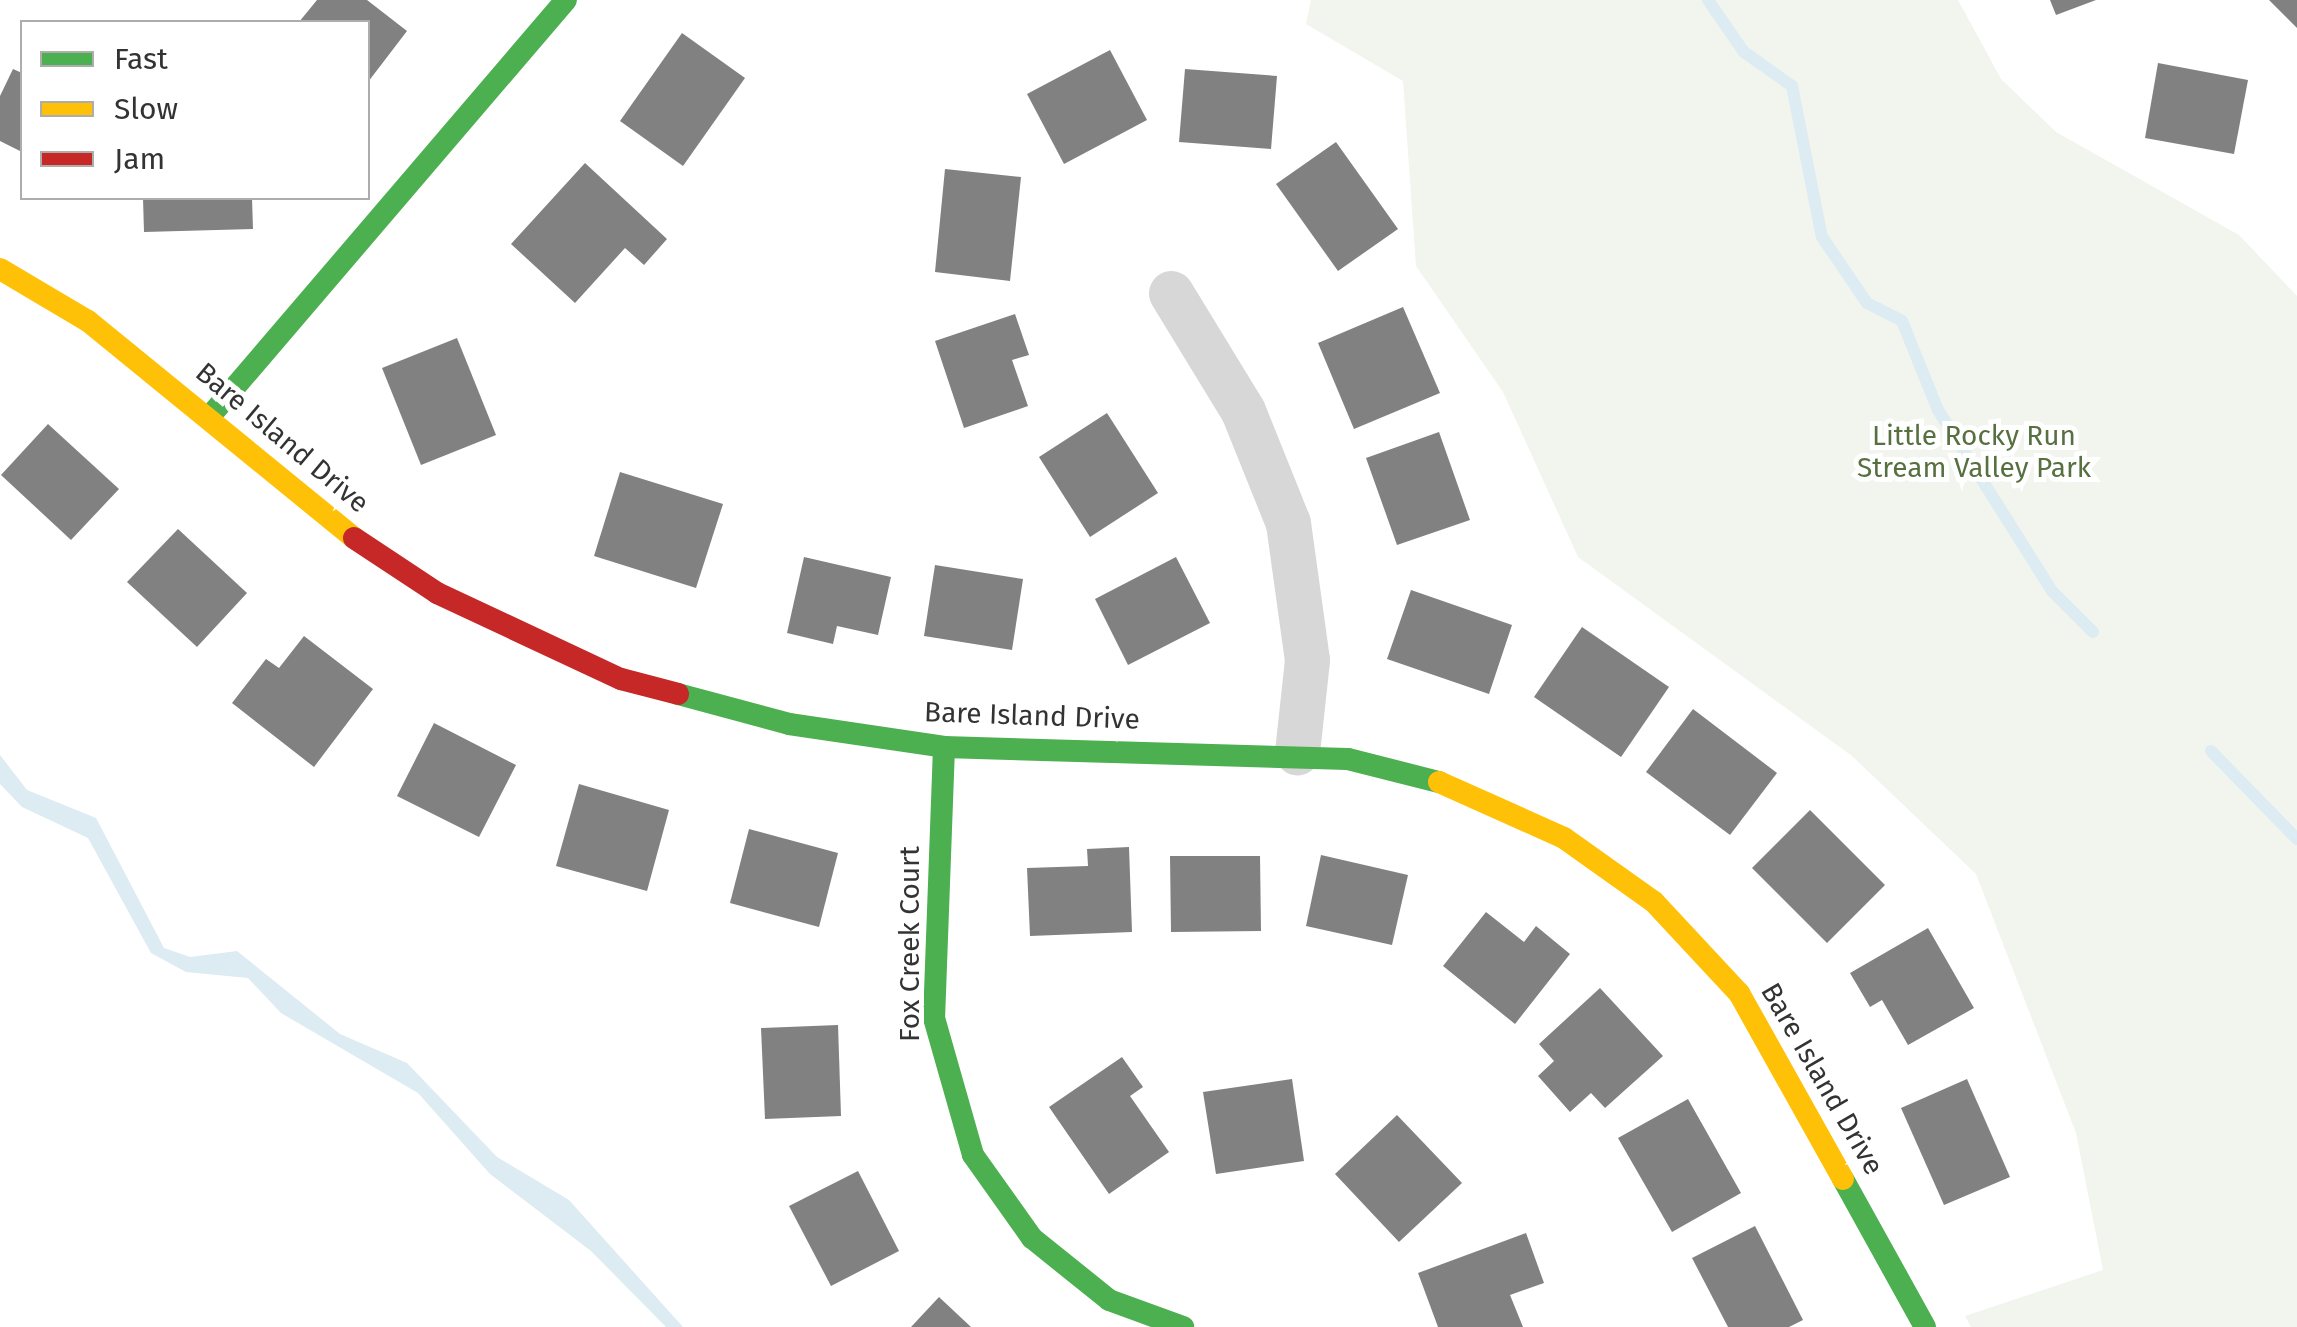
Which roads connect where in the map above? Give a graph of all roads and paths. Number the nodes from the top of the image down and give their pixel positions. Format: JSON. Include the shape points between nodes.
{"nodes":[{"id":1,"x":566,"y":0,"type":"edge"},
{"id":2,"x":0,"y":269,"type":"edge"},
{"id":3,"x":1170,"y":293,"type":"dead end"},
{"id":4,"x":211,"y":415,"type":"junction"},
{"id":5,"x":944,"y":747,"type":"junction"},
{"id":6,"x":1297,"y":752,"type":"junction"},
{"id":7,"x":1183,"y":1327,"type":"edge"},
{"id":8,"x":1926,"y":1327,"type":"edge"}],
"edges":[{"from":1,"to":4,"type":"street"},
{"from":2,"to":4,"type":"street","name":"Bare Island Drive","via":[[88,321]]},
{"from":3,"to":6,"type":"street","via":[[1242,411],[1288,523],[1307,660]]},
{"from":4,"to":5,"type":"street","name":"Bare Island Drive","via":[[336,525],[533,644],[711,707]]},
{"from":5,"to":6,"type":"street","name":"Bare Island Drive"},
{"from":5,"to":7,"type":"street","name":"Fox Creek Court","via":[[934,1018],[959,1121],[1013,1216],[1069,1272],[1132,1312]]},
{"from":6,"to":8,"type":"street","name":"Bare Island Drive","via":[[1416,774],[1506,807],[1654,902],[1739,993],[1784,1060]]}]}
